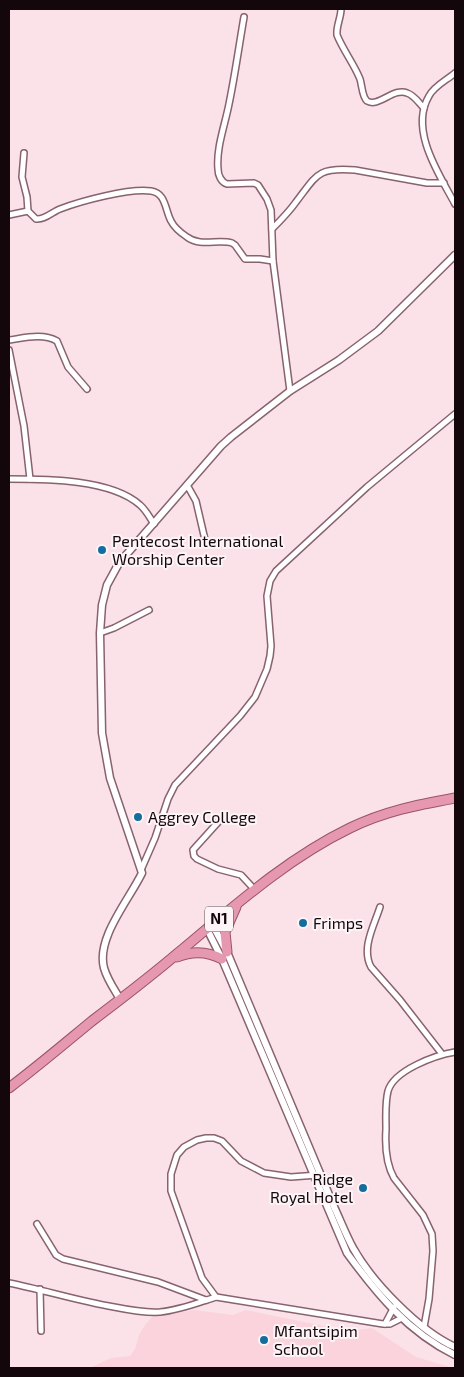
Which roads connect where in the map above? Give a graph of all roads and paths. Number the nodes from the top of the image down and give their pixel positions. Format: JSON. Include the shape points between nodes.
{"nodes":[{"id":1,"x":342,"y":9,"type":"edge"},
{"id":2,"x":244,"y":17,"type":"dead end"},
{"id":3,"x":455,"y":73,"type":"edge"},
{"id":4,"x":424,"y":108,"type":"junction"},
{"id":5,"x":24,"y":153,"type":"dead end"},
{"id":6,"x":444,"y":183,"type":"junction"},
{"id":7,"x":455,"y":204,"type":"edge"},
{"id":8,"x":28,"y":210,"type":"junction"},
{"id":9,"x":9,"y":215,"type":"edge"},
{"id":10,"x":272,"y":229,"type":"junction"},
{"id":11,"x":455,"y":255,"type":"edge"},
{"id":12,"x":273,"y":261,"type":"junction"},
{"id":13,"x":9,"y":340,"type":"edge"},
{"id":14,"x":9,"y":350,"type":"edge"},
{"id":15,"x":87,"y":389,"type":"dead end"},
{"id":16,"x":290,"y":391,"type":"junction"},
{"id":17,"x":455,"y":414,"type":"edge"},
{"id":18,"x":9,"y":479,"type":"edge"},
{"id":19,"x":30,"y":479,"type":"junction"},
{"id":20,"x":187,"y":485,"type":"junction"},
{"id":21,"x":154,"y":524,"type":"junction"},
{"id":22,"x":206,"y":544,"type":"dead end"},
{"id":23,"x":149,"y":610,"type":"dead end"},
{"id":24,"x":100,"y":633,"type":"junction"},
{"id":25,"x":455,"y":798,"type":"edge"},
{"id":26,"x":221,"y":819,"type":"dead end"},
{"id":27,"x":141,"y":870,"type":"junction"},
{"id":28,"x":255,"y":891,"type":"junction"},
{"id":29,"x":237,"y":906,"type":"junction"},
{"id":30,"x":380,"y":907,"type":"dead end"},
{"id":31,"x":210,"y":926,"type":"junction"},
{"id":32,"x":225,"y":955,"type":"junction"},
{"id":33,"x":172,"y":959,"type":"junction"},
{"id":34,"x":120,"y":1000,"type":"junction"},
{"id":35,"x":455,"y":1052,"type":"edge"},
{"id":36,"x":442,"y":1054,"type":"junction"},
{"id":37,"x":9,"y":1088,"type":"edge"},
{"id":38,"x":317,"y":1176,"type":"junction"},
{"id":39,"x":37,"y":1224,"type":"dead end"},
{"id":40,"x":10,"y":1284,"type":"edge"},
{"id":41,"x":40,"y":1290,"type":"junction"},
{"id":42,"x":216,"y":1297,"type":"junction"},
{"id":43,"x":206,"y":1300,"type":"junction"},
{"id":44,"x":395,"y":1306,"type":"junction"},
{"id":45,"x":402,"y":1318,"type":"junction"},
{"id":46,"x":385,"y":1324,"type":"junction"},
{"id":47,"x":424,"y":1326,"type":"junction"},
{"id":48,"x":41,"y":1331,"type":"dead end"},
{"id":49,"x":442,"y":1344,"type":"junction"},
{"id":50,"x":455,"y":1347,"type":"edge"},
{"id":51,"x":455,"y":1355,"type":"edge"}],
"edges":[{"from":1,"to":4,"type":"street","via":[[337,35],[361,81],[364,98],[376,102],[407,92]]},
{"from":2,"to":10,"type":"street","via":[[218,156],[218,172],[224,183],[251,182],[258,185],[270,203]]},
{"from":3,"to":4,"type":"street","via":[[430,93]]},
{"from":4,"to":6,"type":"street","via":[[426,146]]},
{"from":5,"to":8,"type":"street","via":[[22,177]]},
{"from":6,"to":7,"type":"street"},
{"from":6,"to":10,"type":"street","via":[[355,170],[330,170],[311,181]]},
{"from":8,"to":9,"type":"street"},
{"from":8,"to":12,"type":"street","via":[[39,220],[58,210],[102,197],[141,190],[156,192],[161,195],[174,226],[188,238],[200,242],[232,243],[245,259]]},
{"from":10,"to":12,"type":"street"},
{"from":11,"to":16,"type":"street","via":[[378,331]]},
{"from":12,"to":16,"type":"street"},
{"from":13,"to":15,"type":"street","via":[[54,339],[68,367]]},
{"from":14,"to":19,"type":"street","via":[[24,426]]},
{"from":16,"to":20,"type":"street","via":[[231,436]]},
{"from":17,"to":27,"type":"street","via":[[367,487],[276,571],[267,596],[270,651],[267,669],[255,697],[175,785]]},
{"from":18,"to":19,"type":"street"},
{"from":19,"to":21,"type":"street","via":[[76,482],[112,490],[139,504]]},
{"from":20,"to":21,"type":"street"},
{"from":20,"to":22,"type":"street","via":[[196,501]]},
{"from":21,"to":24,"type":"street","via":[[119,562],[107,584]]},
{"from":23,"to":24,"type":"street"},
{"from":24,"to":27,"type":"street","via":[[101,724],[105,753]]},
{"from":25,"to":28,"type":"highway","number":"N1","via":[[394,811],[350,828],[313,848]]},
{"from":26,"to":28,"type":"street","via":[[193,850],[194,856],[218,869],[241,875]]},
{"from":27,"to":34,"type":"street","via":[[105,944],[104,970]]},
{"from":28,"to":29,"type":"highway","number":"N1"},
{"from":29,"to":31,"type":"highway","number":"N1"},
{"from":29,"to":32,"type":"highway","via":[[225,932]]},
{"from":30,"to":36,"type":"street","via":[[367,947],[368,962]]},
{"from":31,"to":32,"type":"street"},
{"from":31,"to":33,"type":"highway","number":"N1"},
{"from":32,"to":33,"type":"highway","via":[[195,952]]},
{"from":32,"to":38,"type":"street"},
{"from":33,"to":34,"type":"highway","number":"N1"},
{"from":34,"to":37,"type":"highway","number":"N1"},
{"from":35,"to":36,"type":"street"},
{"from":36,"to":47,"type":"street","via":[[427,1059],[398,1077],[387,1098],[386,1151],[390,1172],[423,1215],[432,1234],[429,1299]]},
{"from":38,"to":42,"type":"street","via":[[264,1174],[241,1161],[222,1141],[214,1138],[197,1140],[184,1147],[171,1174],[171,1190],[202,1278]]},
{"from":38,"to":44,"type":"street","via":[[347,1252],[370,1286]]},
{"from":39,"to":43,"type":"street","via":[[56,1255],[63,1259],[158,1282]]},
{"from":40,"to":41,"type":"street"},
{"from":41,"to":43,"type":"street","via":[[145,1312],[173,1310]]},
{"from":41,"to":48,"type":"street"},
{"from":42,"to":43,"type":"street"},
{"from":42,"to":46,"type":"street"},
{"from":44,"to":45,"type":"street"},
{"from":44,"to":46,"type":"street"},
{"from":44,"to":47,"type":"street"},
{"from":45,"to":46,"type":"street"},
{"from":45,"to":49,"type":"street","via":[[426,1338]]},
{"from":47,"to":49,"type":"street"},
{"from":49,"to":50,"type":"street"},
{"from":49,"to":51,"type":"street"}]}
